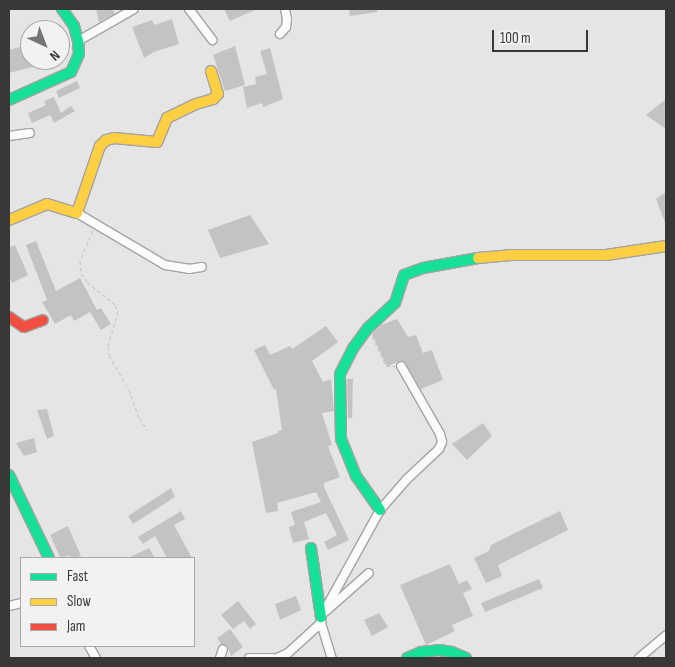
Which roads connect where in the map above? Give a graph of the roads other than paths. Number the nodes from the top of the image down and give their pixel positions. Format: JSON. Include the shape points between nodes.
{"nodes":[{"id":1,"x":62,"y":9,"type":"edge"},
{"id":2,"x":134,"y":9,"type":"edge"},
{"id":3,"x":189,"y":9,"type":"edge"},
{"id":4,"x":285,"y":9,"type":"edge"},
{"id":5,"x":280,"y":34,"type":"dead end"},
{"id":6,"x":212,"y":40,"type":"dead end"},
{"id":7,"x":78,"y":41,"type":"junction"},
{"id":8,"x":211,"y":71,"type":"dead end"},
{"id":9,"x":9,"y":100,"type":"edge"},
{"id":10,"x":30,"y":133,"type":"dead end"},
{"id":11,"x":9,"y":136,"type":"edge"},
{"id":12,"x":77,"y":213,"type":"junction"},
{"id":13,"x":9,"y":220,"type":"edge"},
{"id":14,"x":666,"y":246,"type":"edge"},
{"id":15,"x":202,"y":267,"type":"dead end"},
{"id":16,"x":9,"y":317,"type":"edge"},
{"id":17,"x":43,"y":320,"type":"dead end"},
{"id":18,"x":401,"y":366,"type":"road end"},
{"id":19,"x":9,"y":476,"type":"edge"},
{"id":20,"x":380,"y":510,"type":"junction"},
{"id":21,"x":311,"y":548,"type":"dead end"},
{"id":22,"x":49,"y":557,"type":"edge"},
{"id":23,"x":369,"y":572,"type":"dead end"},
{"id":24,"x":322,"y":618,"type":"junction"},
{"id":25,"x":666,"y":635,"type":"edge"},
{"id":26,"x":90,"y":647,"type":"edge"},
{"id":27,"x":223,"y":649,"type":"dead end"},
{"id":28,"x":96,"y":658,"type":"edge"},
{"id":29,"x":220,"y":658,"type":"edge"},
{"id":30,"x":249,"y":658,"type":"edge"},
{"id":31,"x":272,"y":658,"type":"edge"},
{"id":32,"x":277,"y":658,"type":"edge"},
{"id":33,"x":332,"y":658,"type":"edge"},
{"id":34,"x":407,"y":658,"type":"edge"},
{"id":35,"x":466,"y":658,"type":"edge"},
{"id":36,"x":639,"y":658,"type":"edge"}],
"edges":[{"from":1,"to":7,"type":"street","via":[[74,26]]},
{"from":2,"to":7,"type":"street"},
{"from":3,"to":6,"type":"street"},
{"from":4,"to":5,"type":"street","via":[[286,27]]},
{"from":7,"to":9,"type":"street","via":[[79,54],[71,72]]},
{"from":8,"to":12,"type":"street","via":[[218,94],[166,118],[156,142],[114,138],[100,146]]},
{"from":10,"to":11,"type":"street"},
{"from":12,"to":13,"type":"street","via":[[47,204]]},
{"from":12,"to":15,"type":"street","via":[[166,265],[189,269]]},
{"from":14,"to":20,"type":"street","via":[[606,255],[463,260],[404,275],[395,303],[354,346],[340,374],[340,427],[346,454],[356,476]]},
{"from":16,"to":17,"type":"street","via":[[24,327]]},
{"from":18,"to":20,"type":"street","via":[[442,442],[440,449],[406,480]]},
{"from":19,"to":22,"type":"street"},
{"from":20,"to":24,"type":"street"},
{"from":21,"to":24,"type":"street"},
{"from":23,"to":24,"type":"street"},
{"from":24,"to":32,"type":"street","via":[[288,653]]},
{"from":24,"to":33,"type":"street"},
{"from":25,"to":36,"type":"street"},
{"from":26,"to":28,"type":"street"},
{"from":27,"to":29,"type":"street"},
{"from":30,"to":31,"type":"street"},
{"from":34,"to":35,"type":"street","via":[[438,650]]}]}
